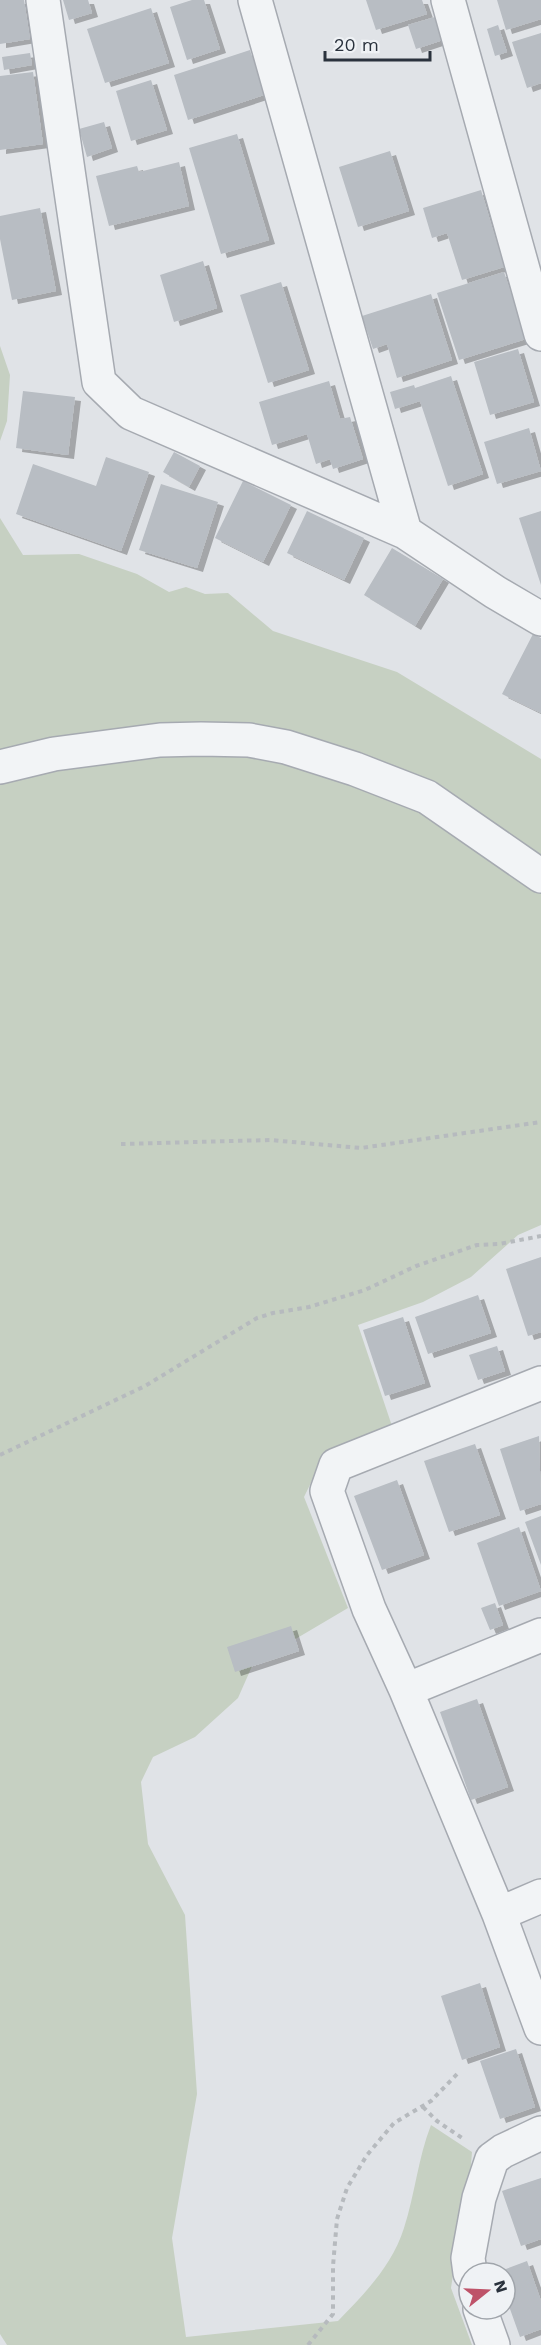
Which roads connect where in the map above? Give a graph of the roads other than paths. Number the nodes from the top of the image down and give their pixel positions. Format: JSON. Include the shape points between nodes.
{"nodes":[{"id":1,"x":43,"y":0,"type":"edge"},
{"id":2,"x":255,"y":0,"type":"edge"},
{"id":3,"x":448,"y":0,"type":"edge"},
{"id":4,"x":541,"y":334,"type":"edge"},
{"id":5,"x":405,"y":532,"type":"junction"},
{"id":6,"x":541,"y":619,"type":"edge"},
{"id":7,"x":0,"y":767,"type":"edge"},
{"id":8,"x":541,"y":876,"type":"edge"},
{"id":9,"x":541,"y":1383,"type":"edge"},
{"id":10,"x":541,"y":1635,"type":"edge"},
{"id":11,"x":406,"y":1690,"type":"junction"},
{"id":12,"x":541,"y":1896,"type":"edge"},
{"id":13,"x":499,"y":1914,"type":"junction"},
{"id":14,"x":541,"y":2028,"type":"edge"},
{"id":15,"x":541,"y":2133,"type":"edge"},
{"id":16,"x":468,"y":2261,"type":"edge"},
{"id":17,"x":484,"y":2321,"type":"edge"},
{"id":18,"x":493,"y":2345,"type":"edge"}],
"edges":[{"from":1,"to":5,"type":"street","via":[[99,382],[131,413]]},
{"from":2,"to":5,"type":"street"},
{"from":3,"to":4,"type":"street"},
{"from":5,"to":6,"type":"street"},
{"from":7,"to":8,"type":"street","via":[[54,754],[159,740],[249,740],[286,747],[427,797]]},
{"from":9,"to":11,"type":"street","via":[[336,1466],[327,1491],[369,1609]]},
{"from":10,"to":11,"type":"street"},
{"from":11,"to":13,"type":"street"},
{"from":12,"to":13,"type":"street"},
{"from":13,"to":14,"type":"street"},
{"from":15,"to":16,"type":"street","via":[[492,2159],[479,2198]]},
{"from":17,"to":18,"type":"street"}]}
